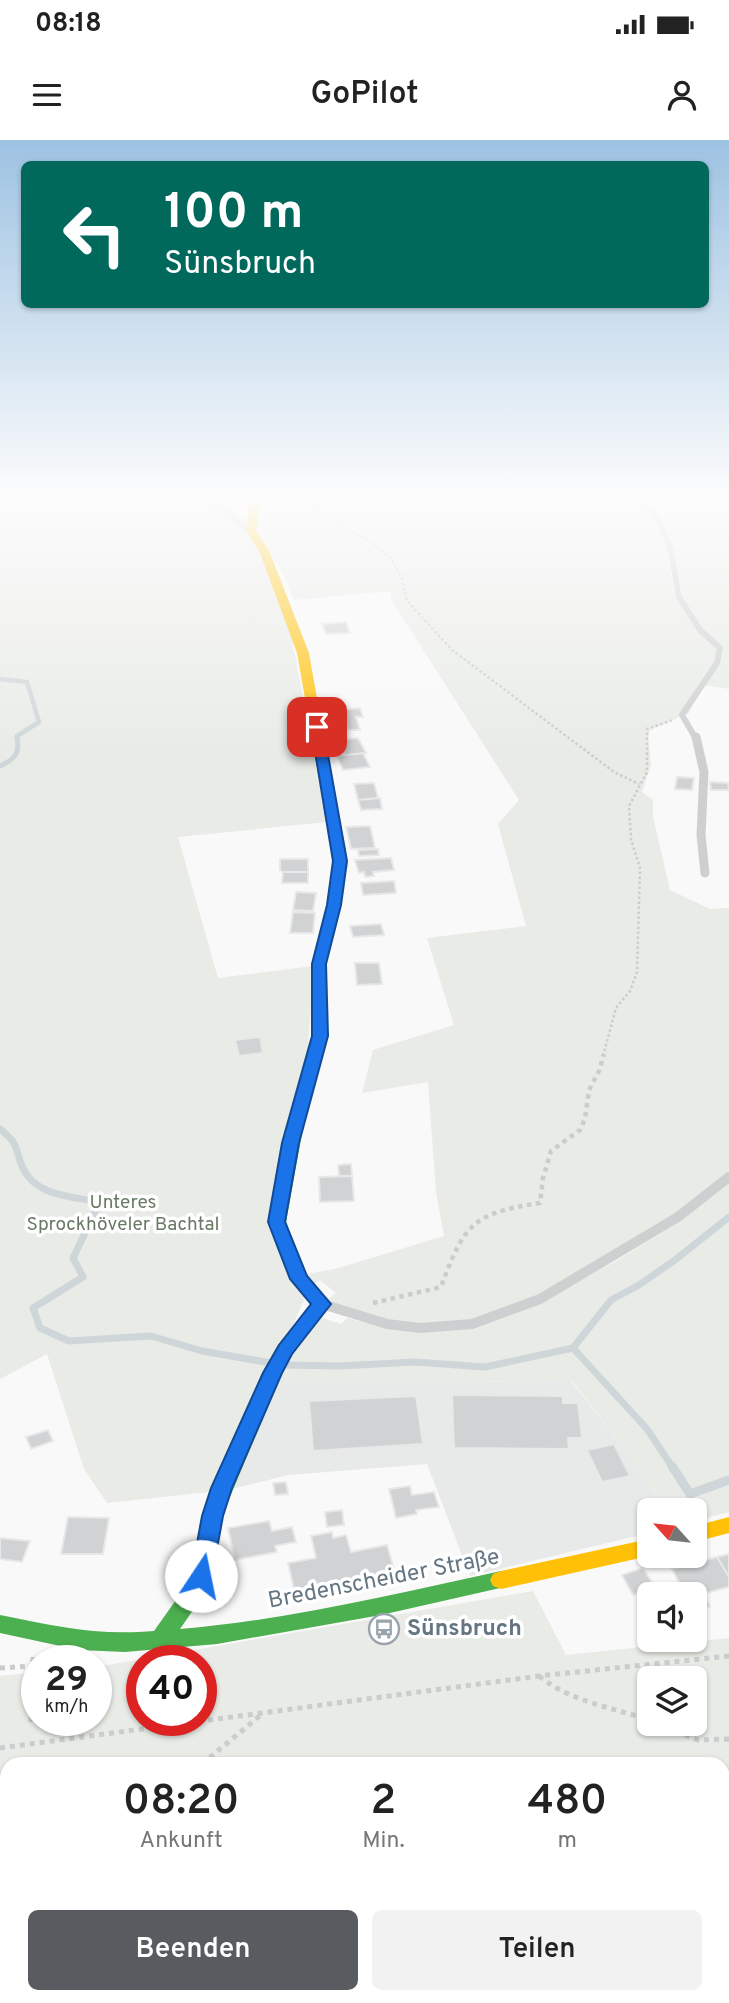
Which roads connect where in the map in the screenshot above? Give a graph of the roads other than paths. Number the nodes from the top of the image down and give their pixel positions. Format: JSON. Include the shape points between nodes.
{"nodes":[{"id":1,"x":276,"y":581,"type":"edge"},
{"id":2,"x":676,"y":581,"type":"edge"},
{"id":3,"x":705,"y":873,"type":"dead end"},
{"id":4,"x":729,"y":1177,"type":"edge"},
{"id":5,"x":323,"y":1305,"type":"junction"},
{"id":6,"x":729,"y":1525,"type":"edge"},
{"id":7,"x":707,"y":1531,"type":"edge"},
{"id":8,"x":637,"y":1550,"type":"edge"},
{"id":9,"x":0,"y":1624,"type":"edge"},
{"id":10,"x":160,"y":1640,"type":"junction"}],
"edges":[{"from":1,"to":5,"type":"street","via":[[303,653],[340,861],[319,964],[320,1036],[291,1143],[277,1222],[299,1279]]},
{"from":2,"to":3,"type":"lane","via":[[679,597],[700,630],[720,648],[717,664],[682,715],[701,747]]},
{"from":4,"to":5,"type":"lane","via":[[678,1217],[540,1299],[472,1324],[421,1328],[387,1324]]},
{"from":5,"to":10,"type":"street","via":[[272,1373],[212,1516],[198,1587]]},
{"from":6,"to":7,"type":"street"},
{"from":8,"to":10,"type":"street","name":"Bredenscheider Straße","via":[[381,1606],[217,1635]]},
{"from":9,"to":10,"type":"street","name":"Bredenscheider Straße","via":[[79,1641]]}]}
